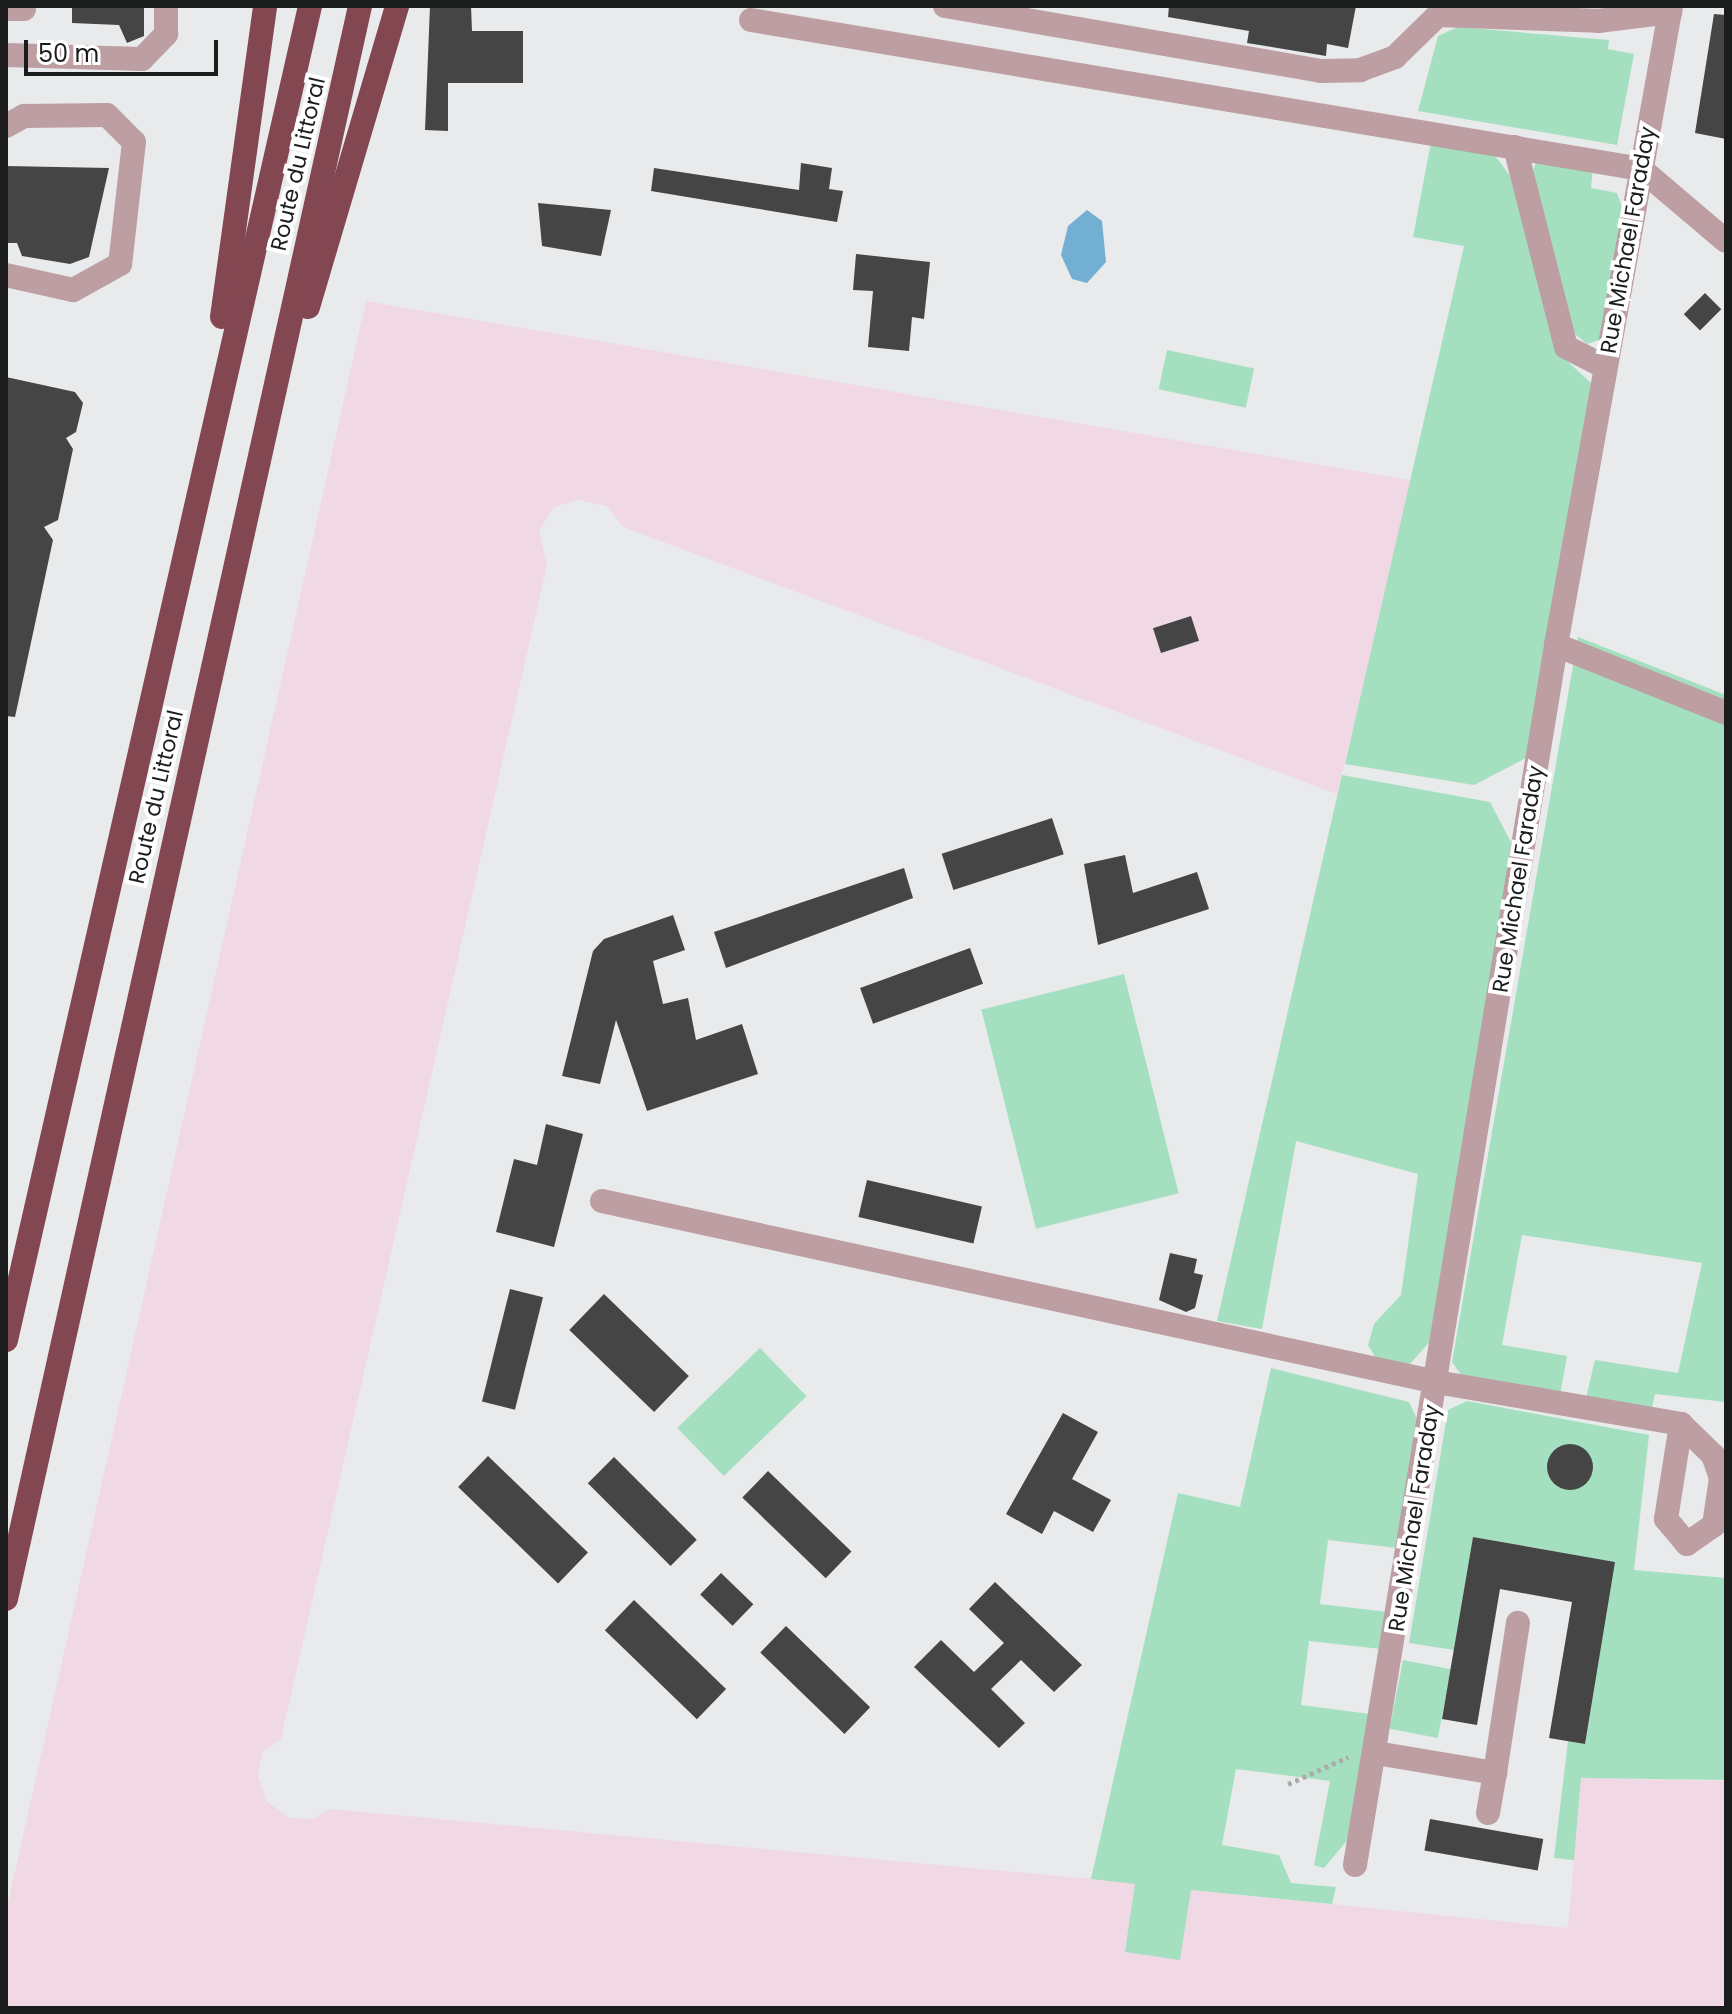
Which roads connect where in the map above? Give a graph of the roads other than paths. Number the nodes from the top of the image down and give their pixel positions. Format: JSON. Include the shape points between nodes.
{"nodes":[{"id":1,"x":166,"y":6,"type":"edge"},
{"id":2,"x":265,"y":6,"type":"edge"},
{"id":3,"x":310,"y":6,"type":"edge"},
{"id":4,"x":360,"y":6,"type":"edge"},
{"id":5,"x":397,"y":6,"type":"edge"},
{"id":6,"x":945,"y":6,"type":"edge"},
{"id":7,"x":1671,"y":9,"type":"edge"},
{"id":8,"x":751,"y":20,"type":"dead end"},
{"id":9,"x":6,"y":55,"type":"edge"},
{"id":10,"x":6,"y":126,"type":"edge"},
{"id":11,"x":1515,"y":147,"type":"junction"},
{"id":12,"x":1641,"y":169,"type":"junction"},
{"id":13,"x":1726,"y":241,"type":"edge"},
{"id":14,"x":6,"y":275,"type":"edge"},
{"id":15,"x":1605,"y":367,"type":"junction"},
{"id":16,"x":200,"y":476,"type":"junction"},
{"id":17,"x":247,"y":508,"type":"junction"},
{"id":18,"x":1556,"y":645,"type":"junction"},
{"id":19,"x":1726,"y":713,"type":"edge"},
{"id":20,"x":602,"y":1201,"type":"dead end"},
{"id":21,"x":6,"y":1340,"type":"edge"},
{"id":22,"x":1436,"y":1382,"type":"junction"},
{"id":23,"x":1681,"y":1424,"type":"junction"},
{"id":24,"x":1723,"y":1478,"type":"edge"},
{"id":25,"x":6,"y":1599,"type":"edge"},
{"id":26,"x":1518,"y":1623,"type":"dead end"},
{"id":27,"x":1376,"y":1753,"type":"junction"},
{"id":28,"x":1495,"y":1773,"type":"junction"},
{"id":29,"x":1488,"y":1813,"type":"dead end"},
{"id":30,"x":1355,"y":1865,"type":"dead end"}],
"edges":[{"from":1,"to":9,"type":"street","via":[[166,34],[142,59]]},
{"from":2,"to":16,"type":"highway"},
{"from":3,"to":16,"type":"highway","name":"Route du Littoral"},
{"from":4,"to":17,"type":"highway","name":"Route du Littoral"},
{"from":5,"to":17,"type":"highway"},
{"from":6,"to":7,"type":"street","via":[[1321,71],[1360,70],[1395,57],[1438,15],[1598,21]]},
{"from":7,"to":12,"type":"street","name":"Rue Michael Faraday"},
{"from":8,"to":11,"type":"street"},
{"from":10,"to":14,"type":"street","via":[[24,116],[107,115],[134,142],[120,264],[73,290]]},
{"from":11,"to":12,"type":"street"},
{"from":11,"to":15,"type":"street","via":[[1566,347]]},
{"from":12,"to":13,"type":"street"},
{"from":12,"to":15,"type":"street","name":"Rue Michael Faraday"},
{"from":15,"to":18,"type":"street","name":"Rue Michael Faraday"},
{"from":16,"to":21,"type":"highway","name":"Route du Littoral"},
{"from":17,"to":25,"type":"highway","name":"Route du Littoral"},
{"from":18,"to":19,"type":"street"},
{"from":18,"to":22,"type":"street","name":"Rue Michael Faraday"},
{"from":20,"to":22,"type":"street"},
{"from":22,"to":23,"type":"street"},
{"from":22,"to":27,"type":"street","name":"Rue Michael Faraday"},
{"from":23,"to":24,"type":"street","via":[[1713,1455]]},
{"from":23,"to":24,"type":"street","via":[[1666,1519],[1687,1544],[1714,1525]]},
{"from":26,"to":28,"type":"street"},
{"from":27,"to":28,"type":"street"},
{"from":27,"to":30,"type":"street","name":"Rue Michael Faraday"},
{"from":28,"to":29,"type":"street"}]}
